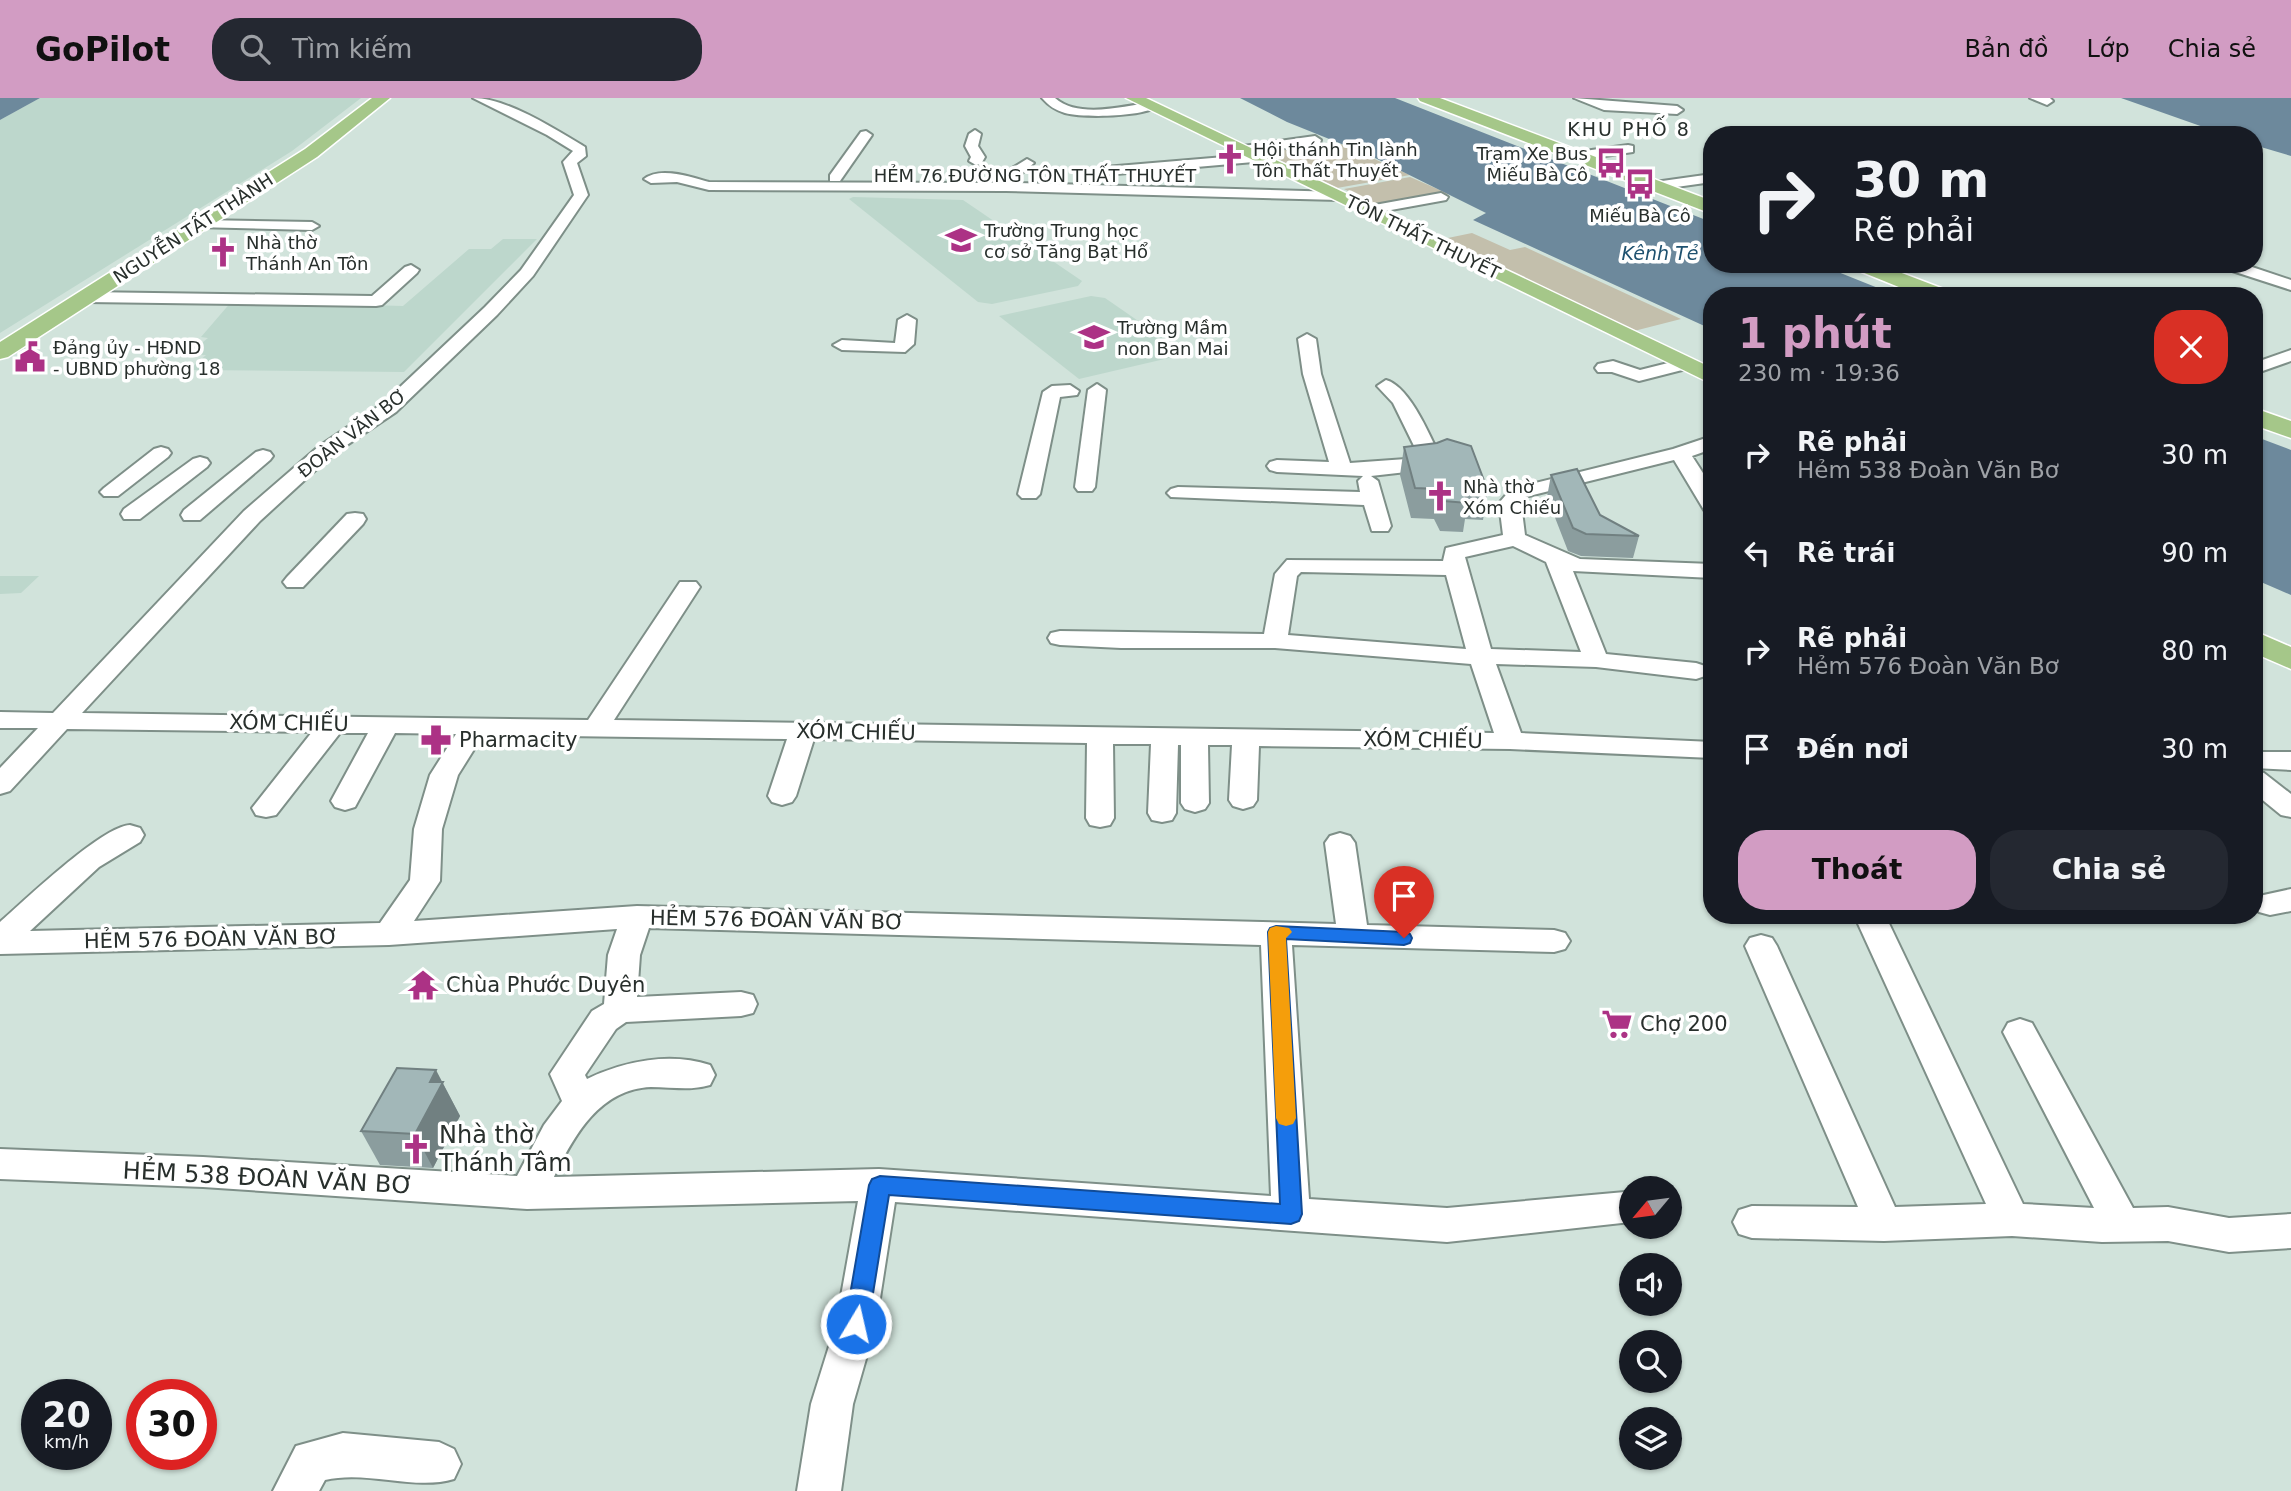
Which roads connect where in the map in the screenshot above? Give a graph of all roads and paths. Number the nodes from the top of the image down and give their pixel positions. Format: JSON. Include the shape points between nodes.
{"nodes":[{"id":1,"x":370,"y":98,"type":"edge"},
{"id":2,"x":382,"y":98,"type":"edge"},
{"id":3,"x":479,"y":98,"type":"edge"},
{"id":4,"x":1048,"y":98,"type":"edge"},
{"id":5,"x":1124,"y":98,"type":"edge"},
{"id":6,"x":1426,"y":98,"type":"edge"},
{"id":7,"x":1580,"y":98,"type":"edge"},
{"id":8,"x":1092,"y":103,"type":"dead end"},
{"id":9,"x":1145,"y":108,"type":"edge"},
{"id":10,"x":1677,"y":110,"type":"dead end"},
{"id":11,"x":975,"y":134,"type":"dead end"},
{"id":12,"x":866,"y":135,"type":"dead end"},
{"id":13,"x":1315,"y":140,"type":"dead end"},
{"id":14,"x":1629,"y":149,"type":"dead end"},
{"id":15,"x":1192,"y":150,"type":"dead end"},
{"id":16,"x":1246,"y":152,"type":"junction"},
{"id":17,"x":1577,"y":156,"type":"junction"},
{"id":18,"x":976,"y":161,"type":"dead end"},
{"id":19,"x":1027,"y":163,"type":"dead end"},
{"id":20,"x":1105,"y":171,"type":"dead end"},
{"id":21,"x":651,"y":178,"type":"dead end"},
{"id":22,"x":835,"y":178,"type":"dead end"},
{"id":23,"x":1703,"y":179,"type":"edge"},
{"id":24,"x":1655,"y":186,"type":"junction"},
{"id":25,"x":1006,"y":187,"type":"junction"},
{"id":26,"x":851,"y":193,"type":"dead end"},
{"id":27,"x":1342,"y":197,"type":"junction"},
{"id":28,"x":1441,"y":197,"type":"dead end"},
{"id":29,"x":1703,"y":205,"type":"edge"},
{"id":30,"x":1369,"y":210,"type":"junction"},
{"id":31,"x":200,"y":224,"type":"junction"},
{"id":32,"x":312,"y":226,"type":"dead end"},
{"id":33,"x":411,"y":270,"type":"dead end"},
{"id":34,"x":1882,"y":273,"type":"edge"},
{"id":35,"x":2254,"y":273,"type":"edge"},
{"id":36,"x":2291,"y":285,"type":"edge"},
{"id":37,"x":1918,"y":287,"type":"edge"},
{"id":38,"x":86,"y":297,"type":"junction"},
{"id":39,"x":907,"y":320,"type":"dead end"},
{"id":40,"x":1307,"y":340,"type":"dead end"},
{"id":41,"x":0,"y":341,"type":"edge"},
{"id":42,"x":842,"y":345,"type":"dead end"},
{"id":43,"x":0,"y":352,"type":"edge"},
{"id":44,"x":2291,"y":355,"type":"edge"},
{"id":45,"x":1684,"y":364,"type":"junction"},
{"id":46,"x":2263,"y":366,"type":"edge"},
{"id":47,"x":1604,"y":368,"type":"dead end"},
{"id":48,"x":1703,"y":373,"type":"edge"},
{"id":49,"x":1386,"y":386,"type":"dead end"},
{"id":50,"x":1097,"y":390,"type":"dead end"},
{"id":51,"x":1070,"y":391,"type":"dead end"},
{"id":52,"x":2263,"y":419,"type":"edge"},
{"id":53,"x":2291,"y":430,"type":"edge"},
{"id":54,"x":1703,"y":445,"type":"edge"},
{"id":55,"x":161,"y":453,"type":"dead end"},
{"id":56,"x":1680,"y":453,"type":"junction"},
{"id":57,"x":263,"y":456,"type":"dead end"},
{"id":58,"x":200,"y":463,"type":"dead end"},
{"id":59,"x":1277,"y":466,"type":"dead end"},
{"id":60,"x":1341,"y":468,"type":"junction"},
{"id":61,"x":1365,"y":470,"type":"junction"},
{"id":62,"x":1085,"y":487,"type":"dead end"},
{"id":63,"x":1703,"y":490,"type":"edge"},
{"id":64,"x":111,"y":492,"type":"dead end"},
{"id":65,"x":1178,"y":493,"type":"dead end"},
{"id":66,"x":1029,"y":494,"type":"dead end"},
{"id":67,"x":1373,"y":499,"type":"junction"},
{"id":68,"x":132,"y":514,"type":"dead end"},
{"id":69,"x":191,"y":515,"type":"dead end"},
{"id":70,"x":355,"y":519,"type":"dead end"},
{"id":71,"x":1380,"y":526,"type":"dead end"},
{"id":72,"x":1514,"y":538,"type":"junction"},
{"id":73,"x":1455,"y":560,"type":"junction"},
{"id":74,"x":1557,"y":561,"type":"junction"},
{"id":75,"x":1703,"y":571,"type":"edge"},
{"id":76,"x":295,"y":582,"type":"dead end"},
{"id":77,"x":688,"y":587,"type":"dead end"},
{"id":78,"x":1060,"y":638,"type":"dead end"},
{"id":79,"x":1275,"y":641,"type":"junction"},
{"id":80,"x":2263,"y":645,"type":"edge"},
{"id":81,"x":1480,"y":655,"type":"junction"},
{"id":82,"x":2291,"y":659,"type":"edge"},
{"id":83,"x":1597,"y":660,"type":"junction"},
{"id":84,"x":1696,"y":671,"type":"dead end"},
{"id":85,"x":0,"y":720,"type":"edge"},
{"id":86,"x":62,"y":721,"type":"junction"},
{"id":87,"x":333,"y":724,"type":"junction"},
{"id":88,"x":387,"y":725,"type":"junction"},
{"id":89,"x":475,"y":726,"type":"junction"},
{"id":90,"x":596,"y":728,"type":"junction"},
{"id":91,"x":803,"y":731,"type":"junction"},
{"id":92,"x":1100,"y":735,"type":"junction"},
{"id":93,"x":1165,"y":736,"type":"junction"},
{"id":94,"x":1194,"y":737,"type":"junction"},
{"id":95,"x":1246,"y":738,"type":"junction"},
{"id":96,"x":1510,"y":741,"type":"junction"},
{"id":97,"x":1703,"y":750,"type":"edge"},
{"id":98,"x":2263,"y":760,"type":"edge"},
{"id":99,"x":2291,"y":761,"type":"edge"},
{"id":100,"x":0,"y":785,"type":"edge"},
{"id":101,"x":2263,"y":786,"type":"edge"},
{"id":102,"x":782,"y":796,"type":"dead end"},
{"id":103,"x":1243,"y":800,"type":"dead end"},
{"id":104,"x":345,"y":802,"type":"dead end"},
{"id":105,"x":1195,"y":803,"type":"dead end"},
{"id":106,"x":266,"y":808,"type":"dead end"},
{"id":107,"x":2291,"y":808,"type":"edge"},
{"id":108,"x":1162,"y":813,"type":"dead end"},
{"id":109,"x":1100,"y":818,"type":"dead end"},
{"id":110,"x":130,"y":835,"type":"dead end"},
{"id":111,"x":1340,"y":843,"type":"dead end"},
{"id":112,"x":637,"y":917,"type":"junction"},
{"id":113,"x":1873,"y":924,"type":"edge"},
{"id":114,"x":1276,"y":932,"type":"junction"},
{"id":115,"x":389,"y":934,"type":"junction"},
{"id":116,"x":1353,"y":937,"type":"junction"},
{"id":117,"x":1554,"y":941,"type":"dead end"},
{"id":118,"x":0,"y":942,"type":"edge"},
{"id":119,"x":1761,"y":946,"type":"dead end"},
{"id":120,"x":741,"y":1004,"type":"dead end"},
{"id":121,"x":620,"y":1010,"type":"junction"},
{"id":122,"x":2020,"y":1032,"type":"dead end"},
{"id":123,"x":698,"y":1075,"type":"dead end"},
{"id":124,"x":580,"y":1103,"type":"junction"},
{"id":125,"x":0,"y":1164,"type":"edge"},
{"id":126,"x":880,"y":1185,"type":"junction"},
{"id":127,"x":527,"y":1193,"type":"junction"},
{"id":128,"x":1619,"y":1209,"type":"edge"},
{"id":129,"x":1291,"y":1214,"type":"junction"},
{"id":130,"x":2012,"y":1220,"type":"junction"},
{"id":131,"x":1752,"y":1222,"type":"dead end"},
{"id":132,"x":1884,"y":1224,"type":"junction"},
{"id":133,"x":2122,"y":1225,"type":"junction"},
{"id":134,"x":2291,"y":1231,"type":"edge"},
{"id":135,"x":439,"y":1464,"type":"dead end"},
{"id":136,"x":295,"y":1491,"type":"edge"},
{"id":137,"x":819,"y":1491,"type":"edge"}],
"edges":[{"from":1,"to":41,"type":"main road","name":"NGUYỄN TẤT THÀNH","via":[[301,152]]},
{"from":2,"to":31,"type":"main road","name":"NGUYỄN TẤT THÀNH","via":[[311,153]]},
{"from":3,"to":86,"type":"street","name":"ĐOÀN VĂN BƠ","via":[[580,150],[570,162],[581,195],[561,227],[491,312],[397,400],[325,451],[252,516]]},
{"from":4,"to":9,"type":"street","via":[[1061,108],[1099,113]]},
{"from":5,"to":8,"type":"street"},
{"from":6,"to":17,"type":"main road"},
{"from":7,"to":10,"type":"street","via":[[1604,106]]},
{"from":9,"to":16,"type":"main road","name":"TÔN THẤT THUYẾT"},
{"from":11,"to":18,"type":"street","via":[[970,142]]},
{"from":12,"to":22,"type":"street"},
{"from":13,"to":16,"type":"street"},
{"from":14,"to":17,"type":"street"},
{"from":15,"to":16,"type":"street"},
{"from":16,"to":20,"type":"street"},
{"from":16,"to":27,"type":"main road","name":"TÔN THẤT THUYẾT"},
{"from":17,"to":24,"type":"main road"},
{"from":19,"to":25,"type":"street"},
{"from":21,"to":25,"type":"street","via":[[677,178],[709,186]]},
{"from":23,"to":24,"type":"street"},
{"from":24,"to":29,"type":"main road"},
{"from":25,"to":27,"type":"street"},
{"from":26,"to":27,"type":"street","name":"HẺM 76 ĐƯỜNG TÔN THẤT THUYẾT"},
{"from":27,"to":30,"type":"main road","name":"TÔN THẤT THUYẾT"},
{"from":28,"to":30,"type":"street"},
{"from":30,"to":45,"type":"main road","name":"TÔN THẤT THUYẾT"},
{"from":31,"to":32,"type":"street"},
{"from":31,"to":38,"type":"main road","name":"NGUYỄN TẤT THÀNH"},
{"from":33,"to":38,"type":"street","via":[[376,301]]},
{"from":34,"to":37,"type":"main road"},
{"from":35,"to":36,"type":"street"},
{"from":38,"to":43,"type":"main road","name":"NGUYỄN TẤT THÀNH"},
{"from":39,"to":42,"type":"street","via":[[905,344],[899,348]]},
{"from":40,"to":60,"type":"street","via":[[1312,374]]},
{"from":44,"to":46,"type":"street"},
{"from":45,"to":47,"type":"street","via":[[1639,376],[1613,366]]},
{"from":45,"to":48,"type":"main road","name":"TÔN THẤT THUYẾT"},
{"from":49,"to":61,"type":"street","via":[[1401,401],[1433,463]]},
{"from":50,"to":62,"type":"street"},
{"from":51,"to":66,"type":"street","via":[[1052,392]]},
{"from":52,"to":53,"type":"main road"},
{"from":54,"to":56,"type":"street"},
{"from":55,"to":64,"type":"street"},
{"from":56,"to":63,"type":"street"},
{"from":56,"to":72,"type":"street","via":[[1518,493],[1510,503]]},
{"from":57,"to":69,"type":"street"},
{"from":58,"to":68,"type":"street"},
{"from":59,"to":60,"type":"street"},
{"from":60,"to":61,"type":"street"},
{"from":61,"to":67,"type":"street"},
{"from":65,"to":67,"type":"street"},
{"from":67,"to":71,"type":"street"},
{"from":70,"to":76,"type":"street"},
{"from":72,"to":73,"type":"street","via":[[1469,546]]},
{"from":72,"to":74,"type":"street"},
{"from":73,"to":79,"type":"street","via":[[1294,565],[1286,574]]},
{"from":73,"to":81,"type":"street"},
{"from":74,"to":75,"type":"street","via":[[1628,570]]},
{"from":74,"to":83,"type":"street"},
{"from":77,"to":90,"type":"street"},
{"from":78,"to":79,"type":"street"},
{"from":79,"to":81,"type":"street","via":[[1434,656]]},
{"from":80,"to":82,"type":"main road"},
{"from":81,"to":83,"type":"street"},
{"from":81,"to":96,"type":"street"},
{"from":83,"to":84,"type":"street"},
{"from":85,"to":86,"type":"street","name":"XÓM CHIẾU"},
{"from":86,"to":87,"type":"street","name":"XÓM CHIẾU"},
{"from":86,"to":100,"type":"street","name":"ĐOÀN VĂN BƠ"},
{"from":87,"to":88,"type":"street","name":"XÓM CHIẾU"},
{"from":87,"to":106,"type":"street"},
{"from":88,"to":89,"type":"street","name":"XÓM CHIẾU"},
{"from":88,"to":104,"type":"street"},
{"from":89,"to":90,"type":"street","name":"XÓM CHIẾU"},
{"from":89,"to":115,"type":"street","via":[[444,775],[428,829],[425,881]]},
{"from":90,"to":91,"type":"street","name":"XÓM CHIẾU"},
{"from":91,"to":92,"type":"street","name":"XÓM CHIẾU"},
{"from":91,"to":102,"type":"street"},
{"from":92,"to":93,"type":"street","name":"XÓM CHIẾU"},
{"from":92,"to":109,"type":"street"},
{"from":93,"to":94,"type":"street","name":"XÓM CHIẾU"},
{"from":93,"to":108,"type":"street"},
{"from":94,"to":95,"type":"street","name":"XÓM CHIẾU"},
{"from":94,"to":105,"type":"street"},
{"from":95,"to":96,"type":"street","name":"XÓM CHIẾU"},
{"from":95,"to":103,"type":"street"},
{"from":96,"to":97,"type":"street","name":"XÓM CHIẾU"},
{"from":98,"to":99,"type":"street"},
{"from":101,"to":107,"type":"street"},
{"from":110,"to":118,"type":"street","via":[[89,860]]},
{"from":111,"to":116,"type":"street"},
{"from":112,"to":114,"type":"street","name":"HẺM 576 ĐOÀN VĂN BƠ"},
{"from":112,"to":115,"type":"street","name":"HẺM 576 ĐOÀN VĂN BƠ"},
{"from":112,"to":121,"type":"street","via":[[624,955]]},
{"from":113,"to":130,"type":"street"},
{"from":114,"to":116,"type":"street","name":"HẺM 576 ĐOÀN VĂN BƠ"},
{"from":114,"to":129,"type":"street"},
{"from":115,"to":118,"type":"street","name":"HẺM 576 ĐOÀN VĂN BƠ"},
{"from":116,"to":117,"type":"street","name":"HẺM 576 ĐOÀN VĂN BƠ"},
{"from":119,"to":132,"type":"street"},
{"from":120,"to":121,"type":"street"},
{"from":121,"to":124,"type":"street","via":[[604,1020],[567,1074]]},
{"from":122,"to":133,"type":"street"},
{"from":123,"to":124,"type":"street","via":[[638,1075],[595,1089]]},
{"from":124,"to":127,"type":"street","via":[[569,1114]]},
{"from":125,"to":127,"type":"street","name":"HẺM 538 ĐOÀN VĂN BƠ"},
{"from":126,"to":127,"type":"street","name":"HẺM 538 ĐOÀN VĂN BƠ"},
{"from":126,"to":129,"type":"street","name":"HẺM 538 ĐOÀN VĂN BƠ"},
{"from":126,"to":137,"type":"street","via":[[856,1324],[832,1404]]},
{"from":128,"to":129,"type":"street","name":"HẺM 538 ĐOÀN VĂN BƠ","via":[[1447,1225]]},
{"from":130,"to":132,"type":"street"},
{"from":130,"to":133,"type":"street"},
{"from":131,"to":132,"type":"street"},
{"from":133,"to":134,"type":"street","via":[[2168,1224],[2229,1235]]},
{"from":135,"to":136,"type":"street","via":[[343,1454],[311,1461]]}]}
